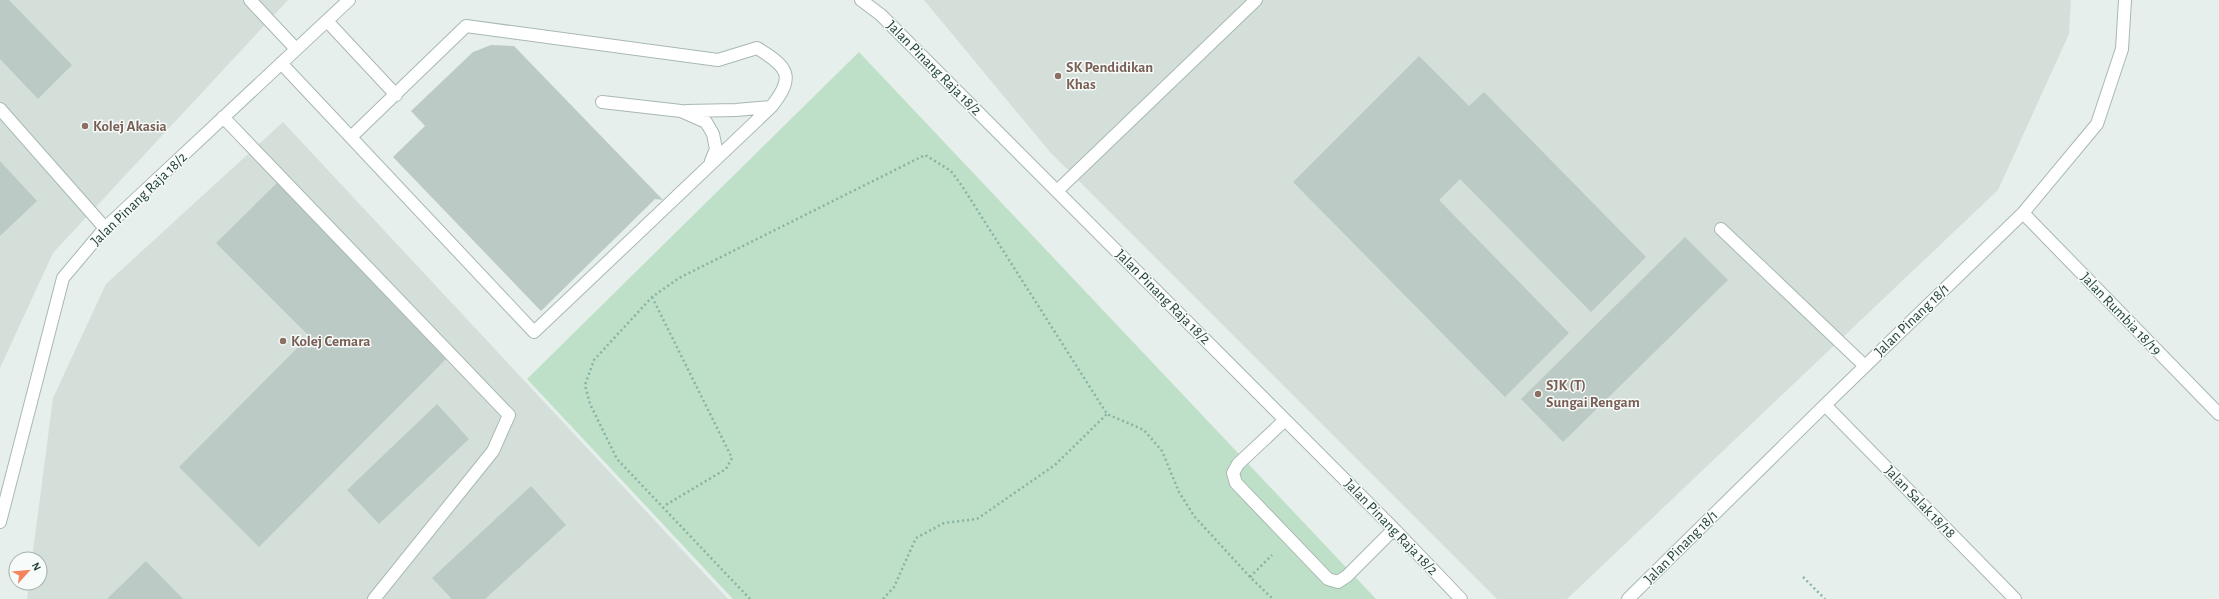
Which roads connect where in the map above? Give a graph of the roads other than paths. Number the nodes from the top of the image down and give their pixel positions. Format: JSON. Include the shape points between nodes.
{"nodes":[{"id":1,"x":250,"y":0,"type":"edge"},
{"id":2,"x":349,"y":0,"type":"edge"},
{"id":3,"x":861,"y":0,"type":"edge"},
{"id":4,"x":1256,"y":0,"type":"edge"},
{"id":5,"x":2125,"y":0,"type":"edge"},
{"id":6,"x":327,"y":21,"type":"junction"},
{"id":7,"x":296,"y":49,"type":"junction"},
{"id":8,"x":281,"y":63,"type":"junction"},
{"id":9,"x":396,"y":95,"type":"junction"},
{"id":10,"x":602,"y":102,"type":"dead end"},
{"id":11,"x":771,"y":107,"type":"junction"},
{"id":12,"x":0,"y":109,"type":"edge"},
{"id":13,"x":681,"y":111,"type":"junction"},
{"id":14,"x":223,"y":117,"type":"junction"},
{"id":15,"x":351,"y":137,"type":"junction"},
{"id":16,"x":709,"y":164,"type":"junction"},
{"id":17,"x":1057,"y":191,"type":"junction"},
{"id":18,"x":2023,"y":213,"type":"junction"},
{"id":19,"x":105,"y":228,"type":"junction"},
{"id":20,"x":1721,"y":229,"type":"dead end"},
{"id":21,"x":1865,"y":366,"type":"junction"},
{"id":22,"x":1825,"y":405,"type":"junction"},
{"id":23,"x":2219,"y":414,"type":"edge"},
{"id":24,"x":1285,"y":420,"type":"junction"},
{"id":25,"x":0,"y":522,"type":"edge"},
{"id":26,"x":1394,"y":529,"type":"junction"},
{"id":27,"x":374,"y":599,"type":"edge"},
{"id":28,"x":1461,"y":599,"type":"edge"},
{"id":29,"x":1628,"y":599,"type":"edge"},
{"id":30,"x":2014,"y":599,"type":"edge"}],
"edges":[{"from":1,"to":7,"type":"street"},
{"from":2,"to":6,"type":"street","name":"Jalan Pinang Raja 18/2"},
{"from":3,"to":17,"type":"street","name":"Jalan Pinang Raja 18/2","via":[[881,15]]},
{"from":4,"to":17,"type":"street"},
{"from":5,"to":18,"type":"street","name":"Jalan Pinang 18/1","via":[[2122,49],[2097,124]]},
{"from":6,"to":7,"type":"street","name":"Jalan Pinang Raja 18/2"},
{"from":6,"to":9,"type":"street"},
{"from":7,"to":8,"type":"street","name":"Jalan Pinang Raja 18/2"},
{"from":8,"to":14,"type":"street","name":"Jalan Pinang Raja 18/2"},
{"from":8,"to":15,"type":"street"},
{"from":9,"to":11,"type":"street","via":[[466,26],[718,60],[757,48],[778,61],[786,77],[784,91]]},
{"from":9,"to":15,"type":"street"},
{"from":10,"to":13,"type":"street"},
{"from":11,"to":13,"type":"street"},
{"from":11,"to":16,"type":"street"},
{"from":12,"to":19,"type":"street"},
{"from":13,"to":16,"type":"street","via":[[706,122],[713,134],[716,149]]},
{"from":14,"to":19,"type":"street","name":"Jalan Pinang Raja 18/2"},
{"from":14,"to":27,"type":"street","via":[[509,415],[493,451]]},
{"from":15,"to":16,"type":"street","via":[[534,332]]},
{"from":17,"to":24,"type":"street","name":"Jalan Pinang Raja 18/2"},
{"from":18,"to":21,"type":"street","name":"Jalan Pinang 18/1"},
{"from":18,"to":23,"type":"street","name":"Jalan Rumbia 18/19"},
{"from":19,"to":25,"type":"street","name":"Jalan Pinang Raja 18/2","via":[[63,278]]},
{"from":20,"to":21,"type":"street"},
{"from":21,"to":22,"type":"street","name":"Jalan Pinang 18/1"},
{"from":22,"to":29,"type":"street","name":"Jalan Pinang 18/1"},
{"from":22,"to":30,"type":"street","name":"Jalan Salak 18/18"},
{"from":24,"to":26,"type":"street","name":"Jalan Pinang Raja 18/2"},
{"from":24,"to":26,"type":"street","via":[[1238,464],[1233,473],[1236,483],[1328,579],[1338,582],[1347,576]]},
{"from":26,"to":28,"type":"street","name":"Jalan Pinang Raja 18/2"}]}
